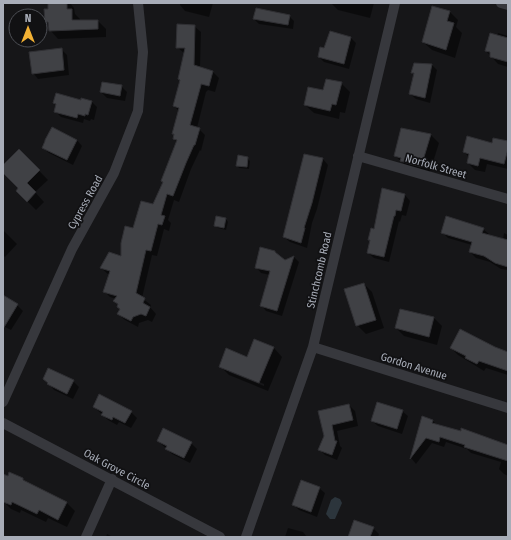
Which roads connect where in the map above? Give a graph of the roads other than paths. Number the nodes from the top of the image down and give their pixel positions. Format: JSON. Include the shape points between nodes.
{"nodes":[{"id":1,"x":138,"y":3,"type":"edge"},
{"id":2,"x":395,"y":3,"type":"edge"},
{"id":3,"x":501,"y":3,"type":"edge"},
{"id":4,"x":508,"y":5,"type":"edge"},
{"id":5,"x":358,"y":156,"type":"junction"},
{"id":6,"x":508,"y":199,"type":"edge"},
{"id":7,"x":314,"y":347,"type":"junction"},
{"id":8,"x":3,"y":402,"type":"edge"},
{"id":9,"x":508,"y":408,"type":"edge"},
{"id":10,"x":3,"y":423,"type":"edge"},
{"id":11,"x":112,"y":479,"type":"junction"},
{"id":12,"x":86,"y":537,"type":"edge"},
{"id":13,"x":220,"y":537,"type":"edge"},
{"id":14,"x":246,"y":537,"type":"edge"}],
"edges":[{"from":1,"to":8,"type":"street","name":"Cypress Road","via":[[143,52],[138,111],[114,173],[72,249]]},
{"from":2,"to":5,"type":"street","name":"Stinchcomb Road"},
{"from":3,"to":4,"type":"street"},
{"from":5,"to":6,"type":"street","name":"Norfolk Street"},
{"from":5,"to":7,"type":"street","name":"Stinchcomb Road"},
{"from":7,"to":9,"type":"street","name":"Gordon Avenue"},
{"from":7,"to":14,"type":"street","name":"Stinchcomb Road"},
{"from":10,"to":11,"type":"street","name":"Oak Grove Circle"},
{"from":11,"to":12,"type":"street"},
{"from":11,"to":13,"type":"street","name":"Oak Grove Circle"}]}
